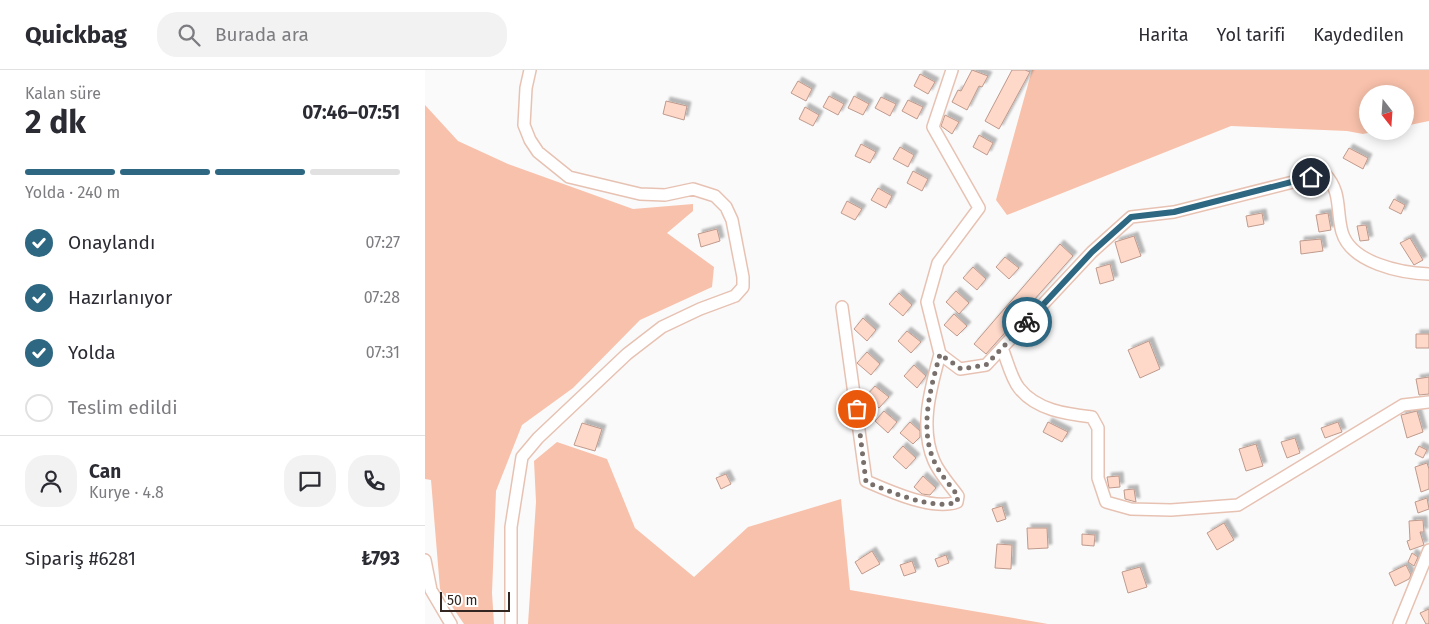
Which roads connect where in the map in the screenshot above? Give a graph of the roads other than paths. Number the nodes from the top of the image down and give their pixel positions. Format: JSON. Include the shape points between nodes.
{"nodes":[{"id":1,"x":530,"y":70,"type":"edge"},
{"id":2,"x":952,"y":70,"type":"edge"},
{"id":3,"x":1429,"y":274,"type":"edge"},
{"id":4,"x":842,"y":307,"type":"dead end"},
{"id":5,"x":1002,"y":348,"type":"junction"},
{"id":6,"x":940,"y":354,"type":"junction"},
{"id":7,"x":1429,"y":402,"type":"edge"},
{"id":8,"x":1429,"y":550,"type":"edge"},
{"id":9,"x":425,"y":560,"type":"edge"},
{"id":10,"x":451,"y":624,"type":"edge"},
{"id":11,"x":511,"y":624,"type":"edge"},
{"id":12,"x":1399,"y":624,"type":"edge"}],
"edges":[{"from":1,"to":11,"type":"street","via":[[525,124],[530,140],[539,152],[569,177],[640,194],[665,195],[693,190],[715,196],[732,220],[743,287],[735,296],[662,327],[627,354],[522,457],[511,527]]},
{"from":2,"to":6,"type":"street","via":[[933,127],[979,208],[937,263],[927,302]]},
{"from":3,"to":5,"type":"street","via":[[1372,263],[1354,252],[1343,234],[1335,184],[1325,174],[1174,212],[1131,217],[1092,252]]},
{"from":4,"to":6,"type":"street","via":[[866,482],[893,493],[947,506],[957,502],[958,496],[934,462],[927,441],[927,410]]},
{"from":5,"to":6,"type":"street","via":[[986,365],[961,369]]},
{"from":5,"to":7,"type":"street","via":[[1018,387],[1035,403],[1064,414],[1092,418],[1097,428],[1098,478],[1106,502],[1131,509],[1238,505],[1403,405]]},
{"from":8,"to":12,"type":"street"},
{"from":9,"to":10,"type":"street","via":[[431,590]]}]}
